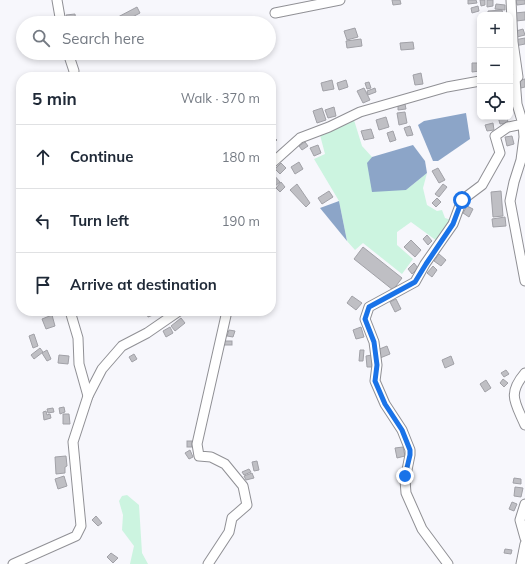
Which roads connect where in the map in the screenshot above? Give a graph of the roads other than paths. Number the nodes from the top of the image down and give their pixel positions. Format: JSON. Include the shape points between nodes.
{"nodes":[{"id":1,"x":57,"y":0,"type":"edge"},
{"id":2,"x":340,"y":0,"type":"edge"},
{"id":3,"x":511,"y":0,"type":"edge"},
{"id":4,"x":275,"y":13,"type":"dead end"},
{"id":5,"x":60,"y":16,"type":"edge"},
{"id":6,"x":70,"y":60,"type":"edge"},
{"id":7,"x":74,"y":72,"type":"edge"},
{"id":8,"x":513,"y":79,"type":"edge"},
{"id":9,"x":477,"y":82,"type":"edge"},
{"id":10,"x":513,"y":84,"type":"edge"},
{"id":11,"x":523,"y":124,"type":"junction"},
{"id":12,"x":276,"y":160,"type":"edge"},
{"id":13,"x":525,"y":281,"type":"edge"},
{"id":14,"x":71,"y":316,"type":"edge"},
{"id":15,"x":172,"y":316,"type":"edge"},
{"id":16,"x":226,"y":316,"type":"edge"},
{"id":17,"x":525,"y":373,"type":"edge"},
{"id":18,"x":88,"y":396,"type":"junction"},
{"id":19,"x":525,"y":425,"type":"edge"},
{"id":20,"x":525,"y":504,"type":"edge"},
{"id":21,"x":525,"y":538,"type":"edge"},
{"id":22,"x":525,"y":544,"type":"edge"},
{"id":23,"x":14,"y":564,"type":"edge"},
{"id":24,"x":208,"y":564,"type":"edge"},
{"id":25,"x":448,"y":564,"type":"edge"},
{"id":26,"x":521,"y":564,"type":"edge"}],
"edges":[{"from":1,"to":5,"type":"street"},
{"from":2,"to":4,"type":"street"},
{"from":3,"to":8,"type":"street","via":[[518,77]]},
{"from":6,"to":7,"type":"street"},
{"from":9,"to":12,"type":"street","via":[[447,87],[360,112],[300,138]]},
{"from":10,"to":11,"type":"street"},
{"from":11,"to":13,"type":"street","via":[[521,160],[510,201]]},
{"from":11,"to":25,"type":"street","via":[[508,127],[495,136],[500,153],[482,185],[462,200],[453,224],[415,282],[369,307],[365,319],[374,342],[377,365],[375,381],[410,450],[405,480],[406,493],[422,529]]},
{"from":14,"to":18,"type":"street","via":[[78,338],[79,364]]},
{"from":15,"to":18,"type":"street","via":[[122,346],[102,370]]},
{"from":16,"to":24,"type":"street","via":[[197,444],[199,456],[211,457],[225,464],[243,486],[247,505],[232,518],[229,532]]},
{"from":17,"to":19,"type":"street","via":[[514,390],[513,397]]},
{"from":18,"to":23,"type":"street","via":[[73,442],[81,526],[76,536]]},
{"from":20,"to":21,"type":"street","via":[[520,520]]},
{"from":22,"to":26,"type":"street"}]}
